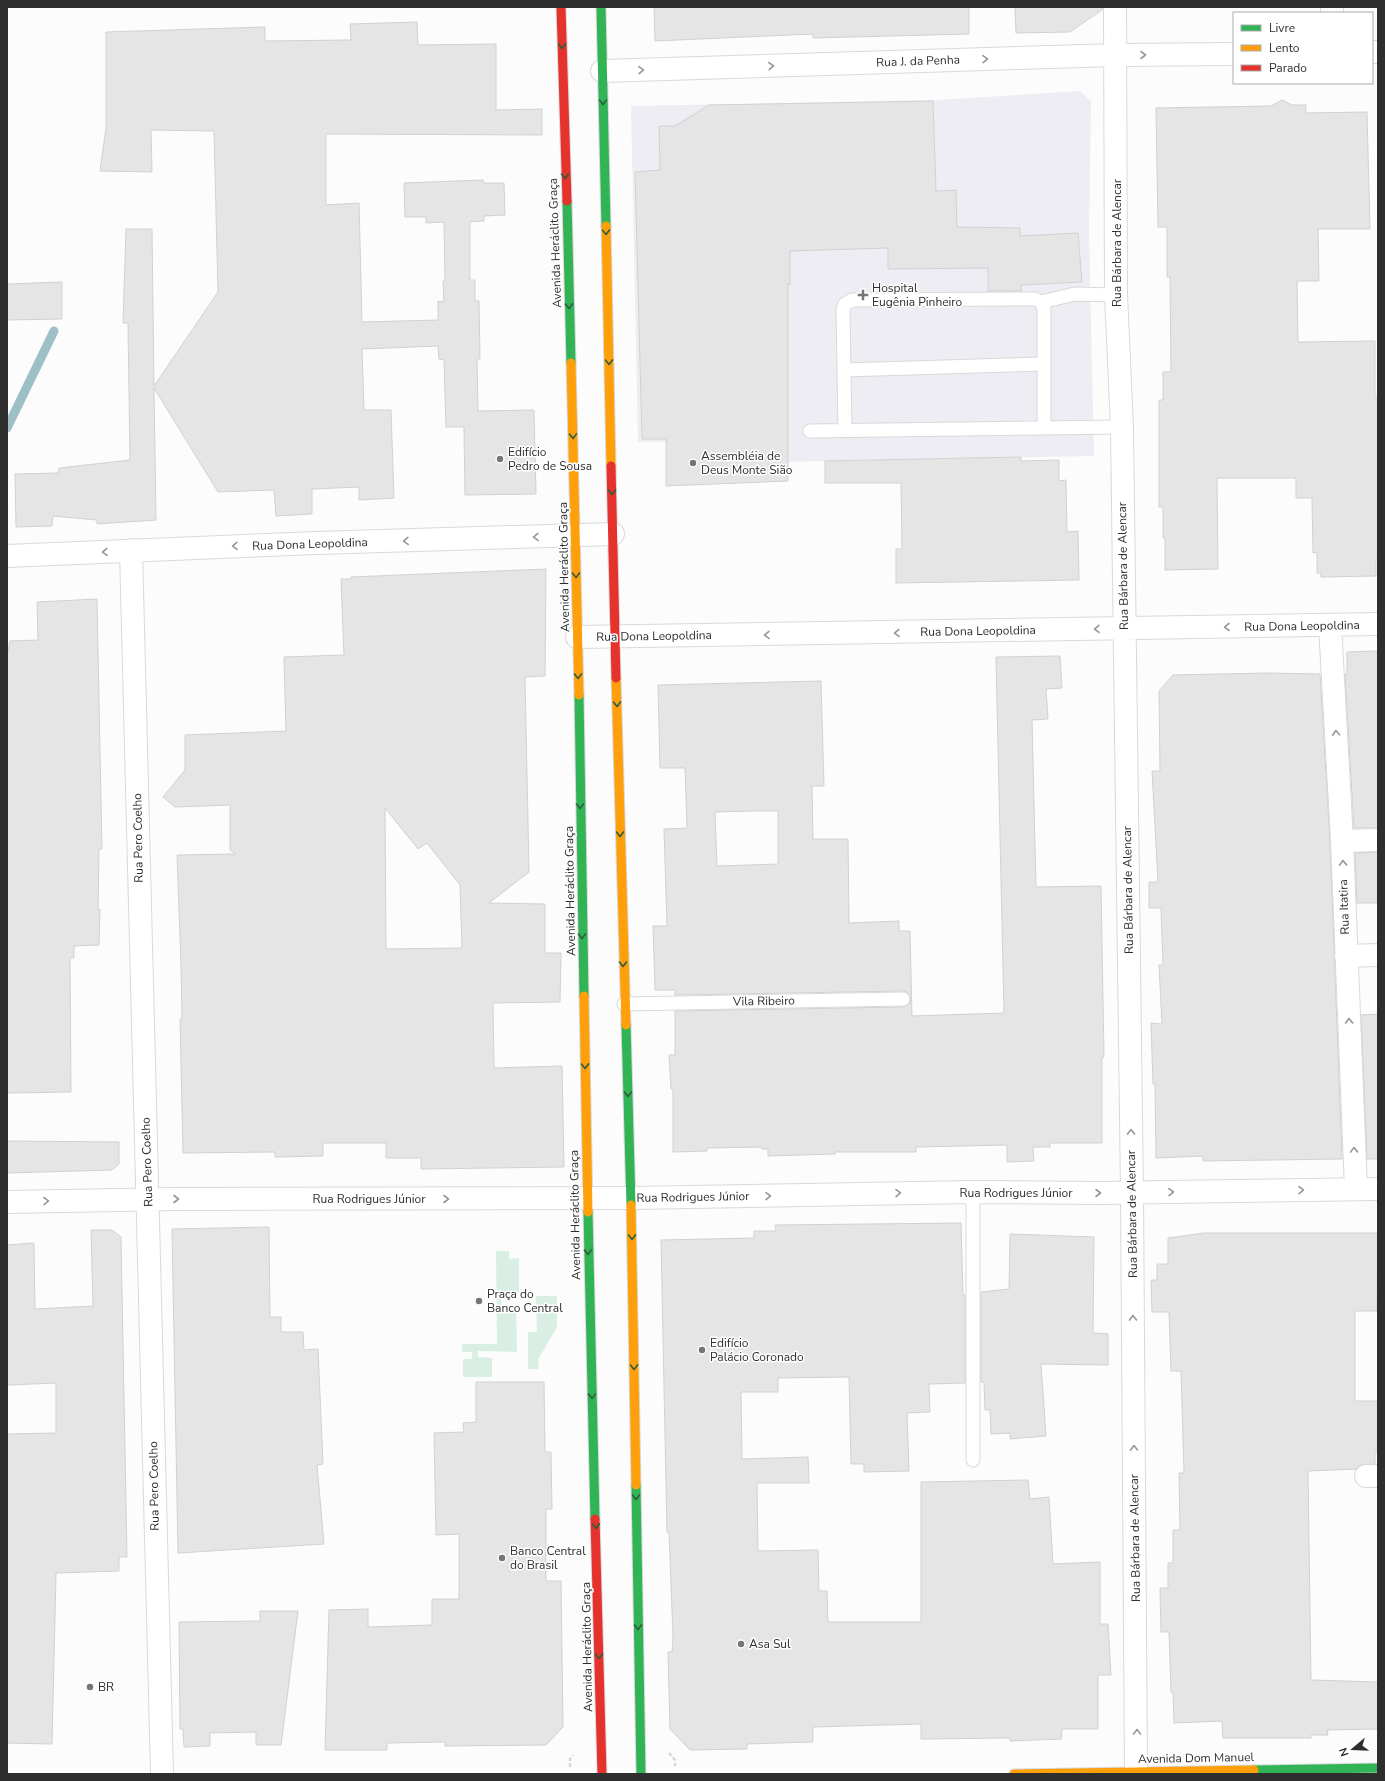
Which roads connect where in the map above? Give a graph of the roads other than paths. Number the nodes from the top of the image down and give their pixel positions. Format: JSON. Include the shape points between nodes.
{"nodes":[{"id":1,"x":561,"y":7,"type":"edge"},
{"id":2,"x":601,"y":7,"type":"edge"},
{"id":3,"x":1115,"y":7,"type":"edge"},
{"id":4,"x":1233,"y":54,"type":"edge"},
{"id":5,"x":1116,"y":55,"type":"junction"},
{"id":6,"x":602,"y":71,"type":"junction"},
{"id":7,"x":1116,"y":295,"type":"junction"},
{"id":8,"x":1041,"y":302,"type":"junction"},
{"id":9,"x":1044,"y":364,"type":"junction"},
{"id":10,"x":844,"y":370,"type":"junction"},
{"id":11,"x":1122,"y":427,"type":"junction"},
{"id":12,"x":1044,"y":428,"type":"junction"},
{"id":13,"x":810,"y":431,"type":"dead end"},
{"id":14,"x":845,"y":431,"type":"junction"},
{"id":15,"x":613,"y":534,"type":"junction"},
{"id":16,"x":575,"y":536,"type":"junction"},
{"id":17,"x":131,"y":550,"type":"junction"},
{"id":18,"x":7,"y":556,"type":"edge"},
{"id":19,"x":1378,"y":624,"type":"edge"},
{"id":20,"x":1330,"y":625,"type":"junction"},
{"id":21,"x":1124,"y":629,"type":"junction"},
{"id":22,"x":578,"y":637,"type":"junction"},
{"id":23,"x":615,"y":637,"type":"junction"},
{"id":24,"x":1378,"y":840,"type":"edge"},
{"id":25,"x":1342,"y":842,"type":"junction"},
{"id":26,"x":1378,"y":955,"type":"edge"},
{"id":27,"x":1346,"y":956,"type":"junction"},
{"id":28,"x":903,"y":999,"type":"dead end"},
{"id":29,"x":624,"y":1004,"type":"junction"},
{"id":30,"x":1356,"y":1189,"type":"junction"},
{"id":31,"x":1378,"y":1189,"type":"edge"},
{"id":32,"x":973,"y":1192,"type":"junction"},
{"id":33,"x":1132,"y":1193,"type":"junction"},
{"id":34,"x":631,"y":1198,"type":"junction"},
{"id":35,"x":587,"y":1199,"type":"junction"},
{"id":36,"x":148,"y":1200,"type":"junction"},
{"id":37,"x":7,"y":1202,"type":"edge"},
{"id":38,"x":973,"y":1460,"type":"dead end"},
{"id":39,"x":1378,"y":1768,"type":"edge"},
{"id":40,"x":1136,"y":1773,"type":"edge"},
{"id":41,"x":162,"y":1774,"type":"edge"},
{"id":42,"x":602,"y":1774,"type":"edge"},
{"id":43,"x":641,"y":1774,"type":"edge"},
{"id":44,"x":1014,"y":1774,"type":"edge"}],
"edges":[{"from":1,"to":16,"type":"main road","name":"Avenida Heráclito Graça","one_way":true},
{"from":2,"to":6,"type":"main road"},
{"from":3,"to":5,"type":"street","name":"Rua Bárbara de Alencar"},
{"from":5,"to":4,"type":"street","name":"Rua J. da Penha","one_way":true},
{"from":6,"to":5,"type":"street","name":"Rua J. da Penha","one_way":true},
{"from":5,"to":7,"type":"street","name":"Rua Bárbara de Alencar"},
{"from":6,"to":15,"type":"main road","one_way":true},
{"from":7,"to":8,"type":"lane","via":[[1075,294]]},
{"from":7,"to":11,"type":"street","name":"Rua Bárbara de Alencar"},
{"from":8,"to":9,"type":"lane","via":[[1044,309]]},
{"from":8,"to":10,"type":"lane","via":[[1035,299],[852,300],[843,309]]},
{"from":9,"to":10,"type":"lane"},
{"from":9,"to":12,"type":"lane"},
{"from":10,"to":14,"type":"lane"},
{"from":11,"to":12,"type":"lane"},
{"from":11,"to":21,"type":"street","name":"Rua Bárbara de Alencar"},
{"from":12,"to":14,"type":"lane"},
{"from":13,"to":14,"type":"lane"},
{"from":15,"to":16,"type":"street","name":"Rua Dona Leopoldina"},
{"from":15,"to":23,"type":"main road"},
{"from":16,"to":17,"type":"street","name":"Rua Dona Leopoldina","one_way":true},
{"from":16,"to":22,"type":"main road","name":"Avenida Heráclito Graça","one_way":true},
{"from":17,"to":18,"type":"street","name":"Rua Dona Leopoldina","one_way":true},
{"from":17,"to":36,"type":"street","name":"Rua Pero Coelho"},
{"from":19,"to":20,"type":"street","name":"Rua Dona Leopoldina"},
{"from":20,"to":21,"type":"street","name":"Rua Dona Leopoldina","one_way":true},
{"from":25,"to":20,"type":"street","name":"Rua Itatira","one_way":true},
{"from":21,"to":23,"type":"street","name":"Rua Dona Leopoldina","one_way":true},
{"from":33,"to":21,"type":"street","name":"Rua Bárbara de Alencar","one_way":true},
{"from":22,"to":23,"type":"street","name":"Rua Dona Leopoldina"},
{"from":22,"to":35,"type":"main road","name":"Avenida Heráclito Graça","one_way":true},
{"from":23,"to":29,"type":"main road","one_way":true},
{"from":24,"to":25,"type":"street"},
{"from":27,"to":25,"type":"street","name":"Rua Itatira","one_way":true},
{"from":26,"to":27,"type":"street"},
{"from":30,"to":27,"type":"street","name":"Rua Itatira","one_way":true},
{"from":28,"to":29,"type":"lane","name":"Vila Ribeiro"},
{"from":29,"to":34,"type":"main road","one_way":true},
{"from":30,"to":31,"type":"street","name":"Rua Rodrigues Júnior"},
{"from":33,"to":30,"type":"street","name":"Rua Rodrigues Júnior","one_way":true},
{"from":32,"to":33,"type":"street","name":"Rua Rodrigues Júnior","one_way":true},
{"from":34,"to":32,"type":"street","name":"Rua Rodrigues Júnior","one_way":true},
{"from":32,"to":38,"type":"lane"},
{"from":40,"to":33,"type":"street","name":"Rua Bárbara de Alencar","one_way":true},
{"from":34,"to":35,"type":"street","name":"Rua Rodrigues Júnior"},
{"from":34,"to":43,"type":"main road","one_way":true},
{"from":36,"to":35,"type":"street","name":"Rua Rodrigues Júnior","one_way":true},
{"from":35,"to":42,"type":"main road","name":"Avenida Heráclito Graça","one_way":true},
{"from":37,"to":36,"type":"street","name":"Rua Rodrigues Júnior","one_way":true},
{"from":36,"to":41,"type":"street","name":"Rua Pero Coelho"},
{"from":39,"to":40,"type":"main road","name":"Avenida Dom Manuel"},
{"from":40,"to":44,"type":"main road","name":"Avenida Dom Manuel"}]}
